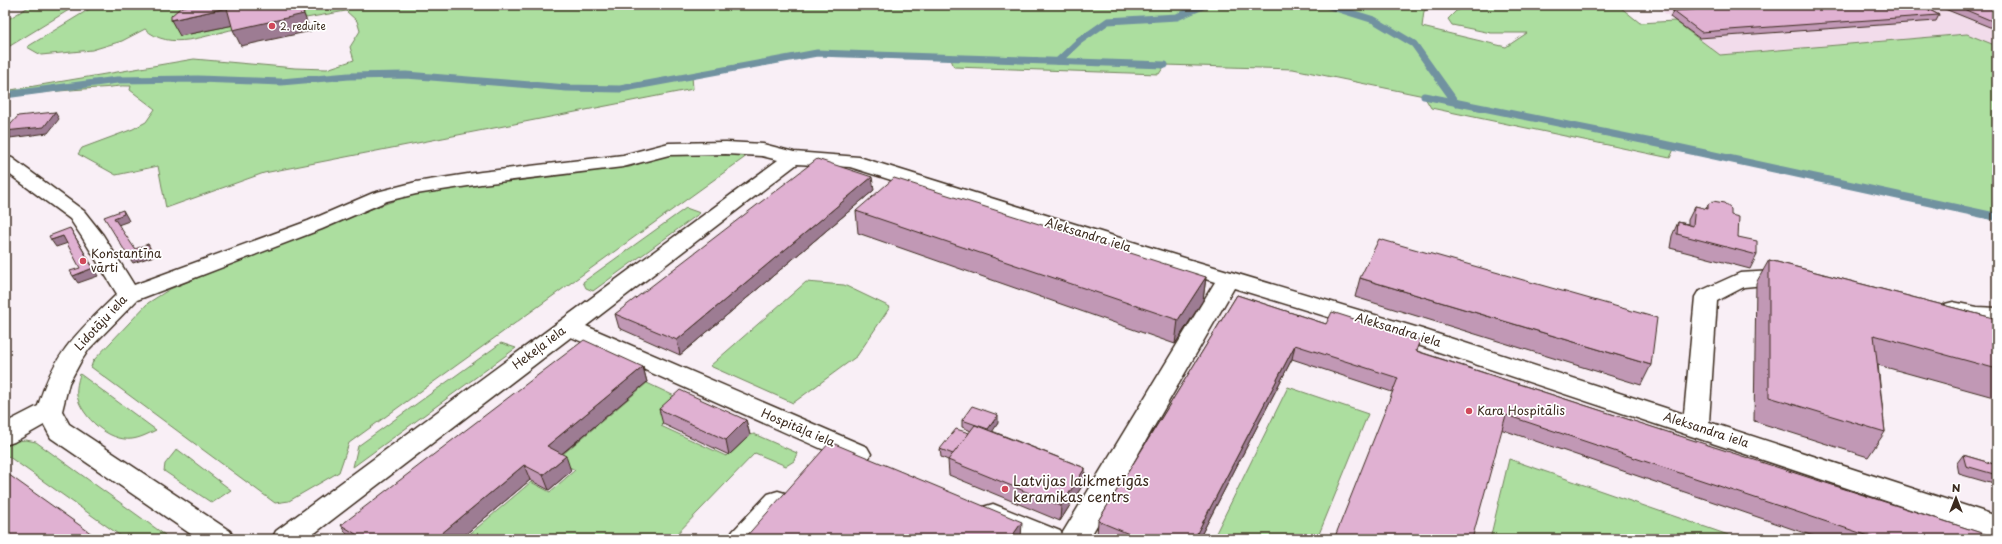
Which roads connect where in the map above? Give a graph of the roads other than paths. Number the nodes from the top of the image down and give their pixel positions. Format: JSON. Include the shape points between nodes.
{"nodes":[{"id":1,"x":792,"y":158,"type":"junction"},
{"id":2,"x":5,"y":162,"type":"edge"},
{"id":3,"x":1228,"y":279,"type":"junction"},
{"id":4,"x":1812,"y":280,"type":"edge"},
{"id":5,"x":129,"y":295,"type":"junction"},
{"id":6,"x":1931,"y":304,"type":"edge"},
{"id":7,"x":1997,"y":315,"type":"edge"},
{"id":8,"x":568,"y":326,"type":"junction"},
{"id":9,"x":49,"y":411,"type":"junction"},
{"id":10,"x":1696,"y":427,"type":"junction"},
{"id":11,"x":5,"y":435,"type":"edge"},
{"id":12,"x":876,"y":462,"type":"edge"},
{"id":13,"x":796,"y":483,"type":"edge"},
{"id":14,"x":973,"y":506,"type":"edge"},
{"id":15,"x":1997,"y":526,"type":"edge"},
{"id":16,"x":220,"y":539,"type":"edge"},
{"id":17,"x":286,"y":539,"type":"edge"},
{"id":18,"x":743,"y":539,"type":"edge"},
{"id":19,"x":1050,"y":539,"type":"edge"},
{"id":20,"x":1074,"y":539,"type":"edge"}],
"edges":[{"from":1,"to":3,"type":"street","name":"Aleksandra iela","via":[[852,161]]},
{"from":1,"to":5,"type":"street","name":"Aleksandra iela","via":[[763,150],[669,149],[623,161],[416,188],[380,197],[315,225]]},
{"from":1,"to":8,"type":"street","name":"Hekeļa iela"},
{"from":2,"to":5,"type":"street","name":"Lidotāju iela","via":[[77,215]]},
{"from":3,"to":10,"type":"street","name":"Aleksandra iela","via":[[1414,335]]},
{"from":3,"to":20,"type":"street"},
{"from":4,"to":10,"type":"street","via":[[1790,277],[1740,280],[1706,297]]},
{"from":5,"to":9,"type":"street","name":"Lidotāju iela","via":[[81,343],[70,358],[57,384]]},
{"from":6,"to":7,"type":"street","via":[[1976,314]]},
{"from":8,"to":12,"type":"street","name":"Hospitāļa iela","via":[[826,452]]},
{"from":8,"to":17,"type":"street","name":"Hekeļa iela"},
{"from":9,"to":11,"type":"street"},
{"from":9,"to":16,"type":"street","via":[[60,431]]},
{"from":10,"to":15,"type":"street","name":"Aleksandra iela"},
{"from":13,"to":18,"type":"street"},
{"from":14,"to":19,"type":"street"}]}
